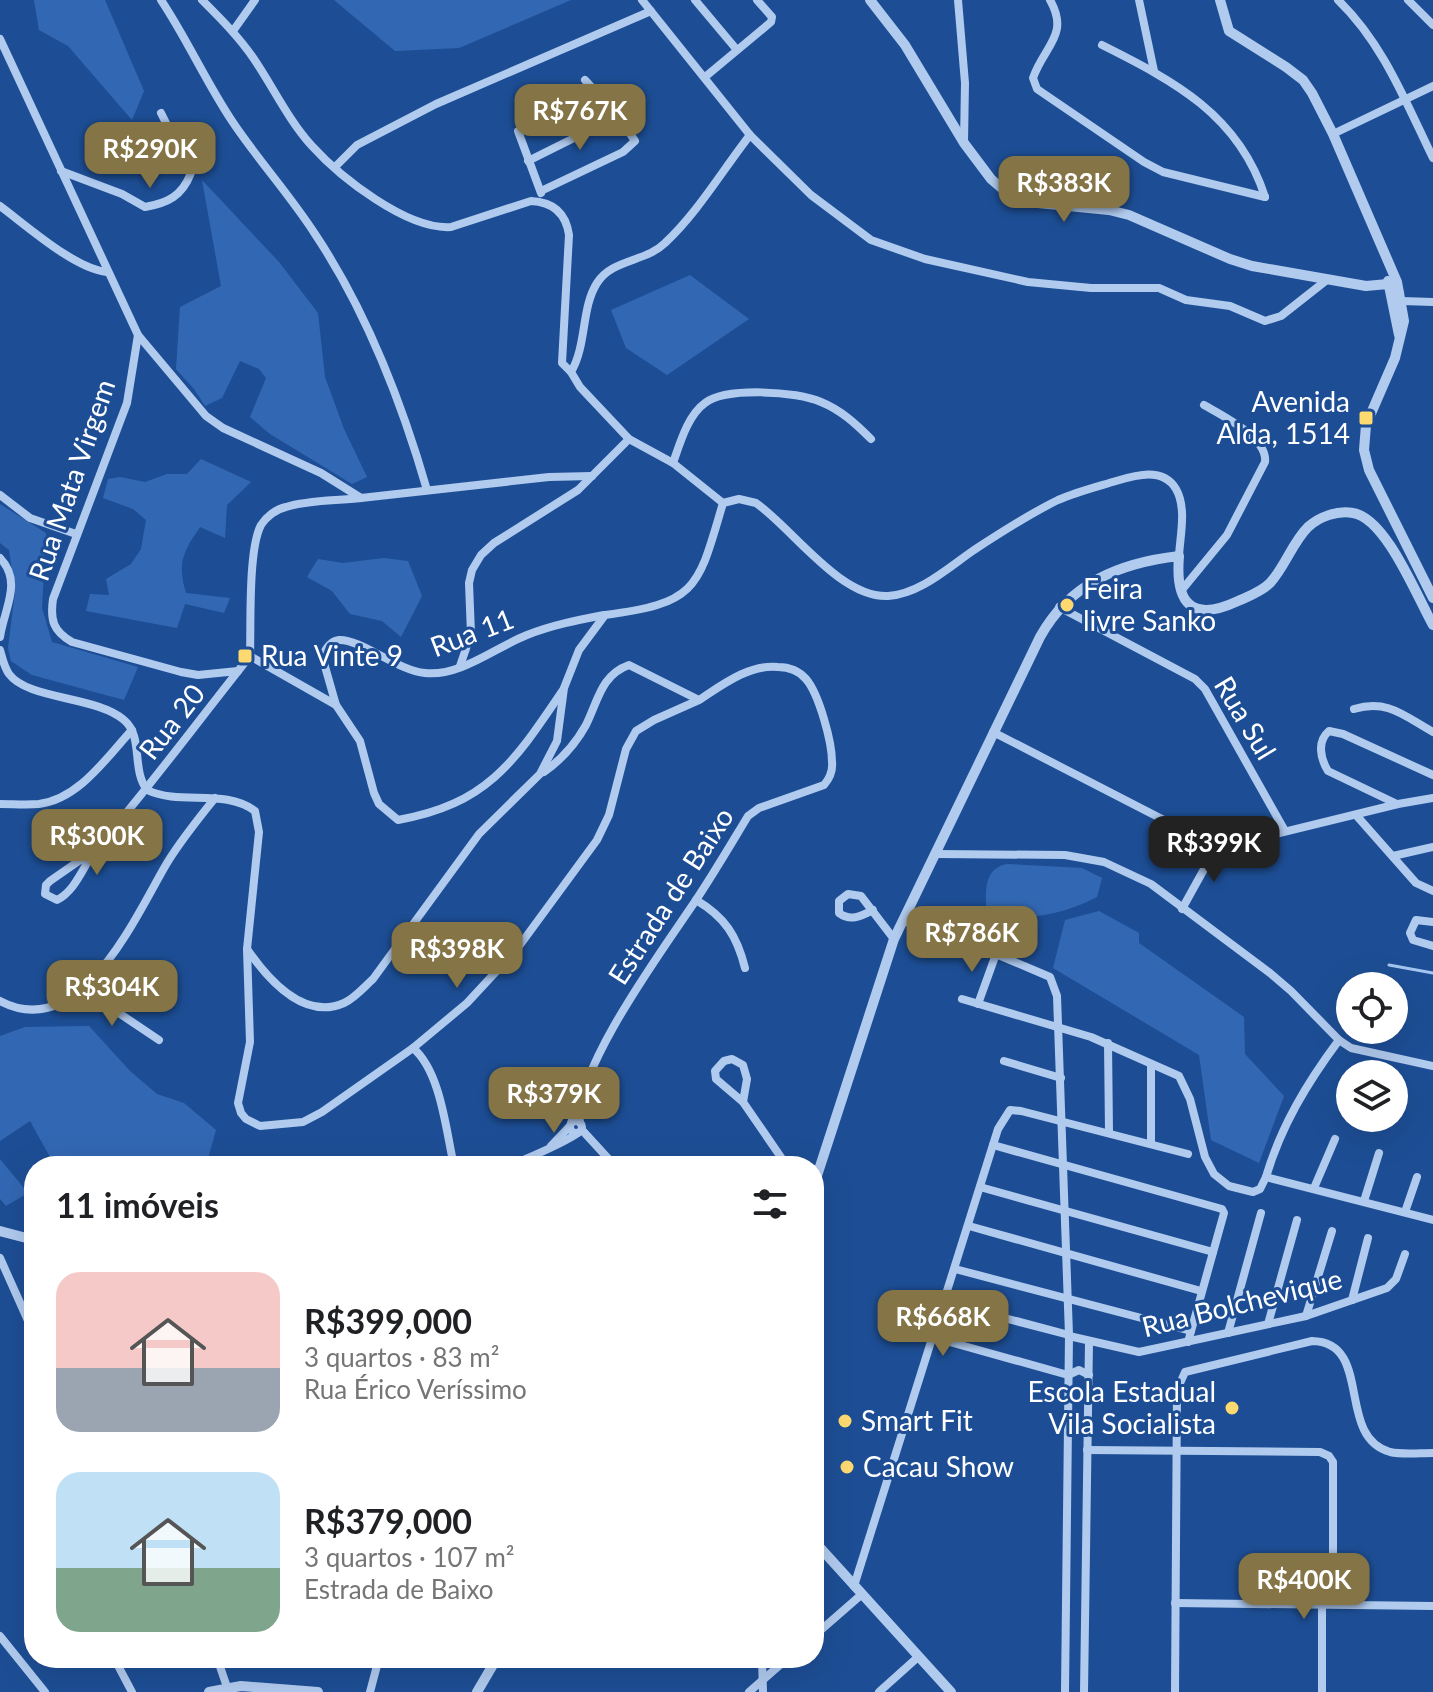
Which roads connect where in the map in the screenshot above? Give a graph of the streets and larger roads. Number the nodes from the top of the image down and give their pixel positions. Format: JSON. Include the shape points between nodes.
{"nodes":[{"id":1,"x":161,"y":0,"type":"edge"},
{"id":2,"x":202,"y":0,"type":"edge"},
{"id":3,"x":255,"y":0,"type":"edge"},
{"id":4,"x":642,"y":0,"type":"edge"},
{"id":5,"x":695,"y":0,"type":"edge"},
{"id":6,"x":757,"y":0,"type":"edge"},
{"id":7,"x":870,"y":0,"type":"edge"},
{"id":8,"x":958,"y":0,"type":"edge"},
{"id":9,"x":1050,"y":0,"type":"edge"},
{"id":10,"x":1139,"y":0,"type":"edge"},
{"id":11,"x":1220,"y":0,"type":"edge"},
{"id":12,"x":1338,"y":0,"type":"edge"},
{"id":13,"x":1408,"y":0,"type":"edge"},
{"id":14,"x":651,"y":11,"type":"junction"},
{"id":15,"x":1433,"y":25,"type":"edge"},
{"id":16,"x":233,"y":31,"type":"junction"},
{"id":17,"x":0,"y":40,"type":"edge"},
{"id":18,"x":1102,"y":45,"type":"dead end"},
{"id":19,"x":737,"y":50,"type":"junction"},
{"id":20,"x":1154,"y":71,"type":"junction"},
{"id":21,"x":705,"y":77,"type":"junction"},
{"id":22,"x":585,"y":80,"type":"dead end"},
{"id":23,"x":1433,"y":86,"type":"edge"},
{"id":24,"x":595,"y":92,"type":"junction"},
{"id":25,"x":1404,"y":100,"type":"junction"},
{"id":26,"x":161,"y":113,"type":"dead end"},
{"id":27,"x":618,"y":116,"type":"junction"},
{"id":28,"x":1333,"y":134,"type":"junction"},
{"id":29,"x":750,"y":135,"type":"junction"},
{"id":30,"x":964,"y":143,"type":"junction"},
{"id":31,"x":1433,"y":158,"type":"edge"},
{"id":32,"x":528,"y":161,"type":"junction"},
{"id":33,"x":335,"y":167,"type":"junction"},
{"id":34,"x":61,"y":171,"type":"junction"},
{"id":35,"x":541,"y":191,"type":"junction"},
{"id":36,"x":543,"y":202,"type":"junction"},
{"id":37,"x":0,"y":206,"type":"edge"},
{"id":38,"x":1388,"y":263,"type":"junction"},
{"id":39,"x":107,"y":272,"type":"junction"},
{"id":40,"x":1328,"y":279,"type":"junction"},
{"id":41,"x":1388,"y":284,"type":"junction"},
{"id":42,"x":1366,"y":286,"type":"junction"},
{"id":43,"x":1397,"y":298,"type":"junction"},
{"id":44,"x":1433,"y":302,"type":"edge"},
{"id":45,"x":138,"y":335,"type":"junction"},
{"id":46,"x":571,"y":372,"type":"junction"},
{"id":47,"x":1204,"y":405,"type":"dead end"},
{"id":48,"x":629,"y":439,"type":"junction"},
{"id":49,"x":871,"y":439,"type":"dead end"},
{"id":50,"x":673,"y":463,"type":"junction"},
{"id":51,"x":592,"y":476,"type":"junction"},
{"id":52,"x":427,"y":490,"type":"junction"},
{"id":53,"x":0,"y":495,"type":"edge"},
{"id":54,"x":361,"y":498,"type":"junction"},
{"id":55,"x":723,"y":503,"type":"junction"},
{"id":56,"x":76,"y":534,"type":"junction"},
{"id":57,"x":1179,"y":556,"type":"junction"},
{"id":58,"x":0,"y":558,"type":"edge"},
{"id":59,"x":1181,"y":591,"type":"junction"},
{"id":60,"x":1433,"y":598,"type":"edge"},
{"id":61,"x":1059,"y":607,"type":"junction"},
{"id":62,"x":605,"y":615,"type":"junction"},
{"id":63,"x":1433,"y":625,"type":"edge"},
{"id":64,"x":0,"y":637,"type":"edge"},
{"id":65,"x":0,"y":650,"type":"edge"},
{"id":66,"x":250,"y":656,"type":"junction"},
{"id":67,"x":460,"y":666,"type":"junction"},
{"id":68,"x":238,"y":671,"type":"junction"},
{"id":69,"x":564,"y":688,"type":"junction"},
{"id":70,"x":699,"y":700,"type":"junction"},
{"id":71,"x":336,"y":705,"type":"junction"},
{"id":72,"x":1354,"y":709,"type":"dead end"},
{"id":73,"x":132,"y":730,"type":"junction"},
{"id":74,"x":993,"y":732,"type":"junction"},
{"id":75,"x":1433,"y":732,"type":"edge"},
{"id":76,"x":540,"y":774,"type":"junction"},
{"id":77,"x":1433,"y":775,"type":"edge"},
{"id":78,"x":147,"y":790,"type":"junction"},
{"id":79,"x":215,"y":798,"type":"junction"},
{"id":80,"x":1433,"y":798,"type":"edge"},
{"id":81,"x":0,"y":804,"type":"edge"},
{"id":82,"x":1398,"y":804,"type":"junction"},
{"id":83,"x":1356,"y":815,"type":"junction"},
{"id":84,"x":1285,"y":831,"type":"junction"},
{"id":85,"x":1218,"y":844,"type":"junction"},
{"id":86,"x":1433,"y":847,"type":"edge"},
{"id":87,"x":96,"y":849,"type":"junction"},
{"id":88,"x":936,"y":854,"type":"junction"},
{"id":89,"x":1393,"y":856,"type":"junction"},
{"id":90,"x":1433,"y":891,"type":"edge"},
{"id":91,"x":696,"y":900,"type":"junction"},
{"id":92,"x":1182,"y":909,"type":"junction"},
{"id":93,"x":873,"y":910,"type":"dead end"},
{"id":94,"x":903,"y":921,"type":"junction"},
{"id":95,"x":1433,"y":922,"type":"edge"},
{"id":96,"x":894,"y":939,"type":"junction"},
{"id":97,"x":1433,"y":946,"type":"edge"},
{"id":98,"x":247,"y":949,"type":"junction"},
{"id":99,"x":996,"y":954,"type":"junction"},
{"id":100,"x":745,"y":968,"type":"dead end"},
{"id":101,"x":83,"y":989,"type":"junction"},
{"id":102,"x":962,"y":999,"type":"dead end"},
{"id":103,"x":0,"y":1001,"type":"edge"},
{"id":104,"x":978,"y":1004,"type":"junction"},
{"id":105,"x":1060,"y":1029,"type":"junction"},
{"id":106,"x":1336,"y":1037,"type":"edge"},
{"id":107,"x":159,"y":1040,"type":"dead end"},
{"id":108,"x":1108,"y":1043,"type":"junction"},
{"id":109,"x":1336,"y":1044,"type":"edge"},
{"id":110,"x":1347,"y":1044,"type":"edge"},
{"id":111,"x":413,"y":1048,"type":"junction"},
{"id":112,"x":1004,"y":1061,"type":"dead end"},
{"id":113,"x":1151,"y":1065,"type":"junction"},
{"id":114,"x":1433,"y":1066,"type":"edge"},
{"id":115,"x":1061,"y":1078,"type":"junction"},
{"id":116,"x":743,"y":1102,"type":"junction"},
{"id":117,"x":1063,"y":1123,"type":"junction"},
{"id":118,"x":576,"y":1127,"type":"junction"},
{"id":119,"x":1109,"y":1132,"type":"junction"},
{"id":120,"x":1335,"y":1139,"type":"dead end"},
{"id":121,"x":1151,"y":1144,"type":"junction"},
{"id":122,"x":993,"y":1145,"type":"junction"},
{"id":123,"x":1379,"y":1153,"type":"dead end"},
{"id":124,"x":1188,"y":1154,"type":"dead end"},
{"id":125,"x":452,"y":1156,"type":"edge"},
{"id":126,"x":530,"y":1156,"type":"edge"},
{"id":127,"x":605,"y":1156,"type":"edge"},
{"id":128,"x":780,"y":1156,"type":"edge"},
{"id":129,"x":823,"y":1156,"type":"edge"},
{"id":130,"x":1064,"y":1167,"type":"junction"},
{"id":131,"x":1266,"y":1177,"type":"junction"},
{"id":132,"x":1417,"y":1177,"type":"dead end"},
{"id":133,"x":980,"y":1187,"type":"junction"},
{"id":134,"x":1314,"y":1188,"type":"junction"},
{"id":135,"x":1364,"y":1201,"type":"junction"},
{"id":136,"x":1066,"y":1212,"type":"junction"},
{"id":137,"x":1405,"y":1212,"type":"junction"},
{"id":138,"x":1261,"y":1213,"type":"dead end"},
{"id":139,"x":1297,"y":1220,"type":"dead end"},
{"id":140,"x":1433,"y":1220,"type":"edge"},
{"id":141,"x":969,"y":1226,"type":"junction"},
{"id":142,"x":0,"y":1231,"type":"edge"},
{"id":143,"x":1332,"y":1231,"type":"dead end"},
{"id":144,"x":24,"y":1237,"type":"edge"},
{"id":145,"x":1368,"y":1238,"type":"dead end"},
{"id":146,"x":1213,"y":1252,"type":"junction"},
{"id":147,"x":1068,"y":1254,"type":"junction"},
{"id":148,"x":1405,"y":1254,"type":"dead end"},
{"id":149,"x":0,"y":1258,"type":"edge"},
{"id":150,"x":955,"y":1269,"type":"junction"},
{"id":151,"x":1201,"y":1291,"type":"junction"},
{"id":152,"x":1069,"y":1299,"type":"junction"},
{"id":153,"x":1352,"y":1300,"type":"junction"},
{"id":154,"x":944,"y":1302,"type":"junction"},
{"id":155,"x":24,"y":1312,"type":"edge"},
{"id":156,"x":1306,"y":1316,"type":"junction"},
{"id":157,"x":1268,"y":1324,"type":"junction"},
{"id":158,"x":1191,"y":1331,"type":"junction"},
{"id":159,"x":1228,"y":1333,"type":"junction"},
{"id":160,"x":1069,"y":1336,"type":"junction"},
{"id":161,"x":932,"y":1337,"type":"junction"},
{"id":162,"x":1089,"y":1341,"type":"junction"},
{"id":163,"x":1188,"y":1342,"type":"junction"},
{"id":164,"x":1068,"y":1375,"type":"junction"},
{"id":165,"x":1089,"y":1375,"type":"junction"},
{"id":166,"x":1068,"y":1416,"type":"junction"},
{"id":167,"x":1088,"y":1418,"type":"junction"},
{"id":168,"x":1068,"y":1436,"type":"junction"},
{"id":169,"x":1088,"y":1438,"type":"junction"},
{"id":170,"x":1087,"y":1450,"type":"junction"},
{"id":171,"x":1177,"y":1451,"type":"junction"},
{"id":172,"x":1433,"y":1453,"type":"edge"},
{"id":173,"x":824,"y":1553,"type":"edge"},
{"id":174,"x":1333,"y":1555,"type":"dead end"},
{"id":175,"x":857,"y":1591,"type":"junction"},
{"id":176,"x":1066,"y":1591,"type":"junction"},
{"id":177,"x":1086,"y":1594,"type":"junction"},
{"id":178,"x":1175,"y":1603,"type":"junction"},
{"id":179,"x":1322,"y":1605,"type":"junction"},
{"id":180,"x":1433,"y":1606,"type":"edge"},
{"id":181,"x":1085,"y":1611,"type":"junction"},
{"id":182,"x":1066,"y":1615,"type":"junction"},
{"id":183,"x":824,"y":1626,"type":"edge"},
{"id":184,"x":0,"y":1636,"type":"edge"},
{"id":185,"x":918,"y":1657,"type":"junction"},
{"id":186,"x":24,"y":1666,"type":"edge"},
{"id":187,"x":26,"y":1668,"type":"edge"},
{"id":188,"x":119,"y":1668,"type":"edge"},
{"id":189,"x":218,"y":1668,"type":"edge"},
{"id":190,"x":376,"y":1668,"type":"edge"},
{"id":191,"x":491,"y":1668,"type":"edge"},
{"id":192,"x":762,"y":1668,"type":"edge"},
{"id":193,"x":776,"y":1668,"type":"edge"},
{"id":194,"x":763,"y":1679,"type":"junction"},
{"id":195,"x":243,"y":1689,"type":"edge"},
{"id":196,"x":264,"y":1689,"type":"edge"},
{"id":197,"x":219,"y":1690,"type":"edge"},
{"id":198,"x":45,"y":1692,"type":"edge"},
{"id":199,"x":132,"y":1692,"type":"edge"},
{"id":200,"x":318,"y":1692,"type":"edge"},
{"id":201,"x":370,"y":1692,"type":"edge"},
{"id":202,"x":477,"y":1692,"type":"edge"},
{"id":203,"x":749,"y":1692,"type":"edge"},
{"id":204,"x":763,"y":1692,"type":"edge"},
{"id":205,"x":879,"y":1692,"type":"edge"},
{"id":206,"x":951,"y":1692,"type":"edge"},
{"id":207,"x":1065,"y":1692,"type":"edge"},
{"id":208,"x":1084,"y":1692,"type":"edge"},
{"id":209,"x":1175,"y":1692,"type":"edge"},
{"id":210,"x":1322,"y":1692,"type":"edge"}],
"edges":[{"from":1,"to":52,"type":"street","via":[[231,118],[329,257],[379,352],[407,419]]},
{"from":2,"to":16,"type":"street"},
{"from":3,"to":16,"type":"street"},
{"from":4,"to":14,"type":"street"},
{"from":5,"to":19,"type":"street"},
{"from":6,"to":19,"type":"street","via":[[771,22]]},
{"from":7,"to":30,"type":"street","via":[[905,45]]},
{"from":8,"to":30,"type":"street"},
{"from":9,"to":20,"type":"street","via":[[1059,21],[1033,78],[1037,89],[1163,172],[1265,197],[1228,127]]},
{"from":10,"to":20,"type":"street"},
{"from":11,"to":28,"type":"street","via":[[1229,31],[1303,80]]},
{"from":12,"to":25,"type":"street","via":[[1380,52]]},
{"from":13,"to":15,"type":"street"},
{"from":14,"to":21,"type":"street"},
{"from":14,"to":33,"type":"street","via":[[436,104],[357,145]]},
{"from":16,"to":33,"type":"street","via":[[311,145]]},
{"from":17,"to":34,"type":"street"},
{"from":18,"to":20,"type":"street"},
{"from":19,"to":21,"type":"street"},
{"from":21,"to":29,"type":"street"},
{"from":22,"to":24,"type":"street"},
{"from":23,"to":25,"type":"street"},
{"from":24,"to":27,"type":"street"},
{"from":24,"to":32,"type":"street","via":[[521,128],[518,134]]},
{"from":25,"to":28,"type":"street"},
{"from":25,"to":31,"type":"street"},
{"from":26,"to":34,"type":"street","via":[[191,173],[186,187],[163,204],[145,207]]},
{"from":27,"to":32,"type":"street"},
{"from":27,"to":35,"type":"street","via":[[635,137],[631,148]]},
{"from":28,"to":38,"type":"street"},
{"from":29,"to":40,"type":"street","via":[[855,231],[925,259],[1056,286],[1159,288],[1265,321],[1281,316]]},
{"from":29,"to":46,"type":"street","via":[[662,246],[617,266],[598,281]]},
{"from":30,"to":40,"type":"street","via":[[991,179],[1022,199],[1129,215],[1230,259]]},
{"from":32,"to":35,"type":"street"},
{"from":33,"to":36,"type":"street","via":[[389,209],[439,228],[519,203]]},
{"from":34,"to":39,"type":"street"},
{"from":35,"to":36,"type":"street"},
{"from":36,"to":46,"type":"street","via":[[562,213],[569,235],[562,363]]},
{"from":37,"to":39,"type":"street","via":[[78,263]]},
{"from":38,"to":41,"type":"street"},
{"from":38,"to":43,"type":"street"},
{"from":39,"to":45,"type":"street"},
{"from":40,"to":42,"type":"street"},
{"from":41,"to":42,"type":"street"},
{"from":41,"to":43,"type":"street"},
{"from":42,"to":43,"type":"street"},
{"from":43,"to":44,"type":"street"},
{"from":43,"to":60,"type":"street","via":[[1404,321],[1395,358],[1366,425],[1364,450]]},
{"from":45,"to":54,"type":"street","via":[[206,416]]},
{"from":45,"to":56,"type":"street","name":"Rua Mata Virgem","via":[[127,403]]},
{"from":46,"to":48,"type":"street"},
{"from":47,"to":59,"type":"street","via":[[1259,442],[1266,455],[1227,535]]},
{"from":48,"to":50,"type":"street"},
{"from":48,"to":51,"type":"street"},
{"from":49,"to":50,"type":"street","via":[[852,420],[818,400],[730,393],[702,404]]},
{"from":50,"to":55,"type":"street"},
{"from":51,"to":52,"type":"street"},
{"from":51,"to":67,"type":"street","via":[[481,555],[469,583],[471,634]]},
{"from":52,"to":54,"type":"street"},
{"from":53,"to":56,"type":"street","via":[[30,518]]},
{"from":54,"to":66,"type":"street","via":[[285,507],[262,523],[254,552]]},
{"from":55,"to":57,"type":"street","via":[[756,503],[837,575],[871,594],[887,596],[923,584],[1058,500],[1125,478],[1157,475],[1168,480],[1180,500]]},
{"from":55,"to":62,"type":"street","name":"Rua 11","via":[[706,559],[685,591],[650,609]]},
{"from":56,"to":68,"type":"street","name":"Rua Mata Virgem","via":[[53,599],[51,615],[62,636],[181,672]]},
{"from":57,"to":59,"type":"street"},
{"from":57,"to":61,"type":"street","via":[[1107,575]]},
{"from":58,"to":64,"type":"street","via":[[11,576],[12,591]]},
{"from":59,"to":63,"type":"street","via":[[1196,608],[1223,608],[1267,586],[1308,528],[1338,512],[1355,513],[1368,519],[1389,544]]},
{"from":61,"to":74,"type":"street"},
{"from":61,"to":84,"type":"street","name":"Rua Sul","via":[[1195,679]]},
{"from":62,"to":67,"type":"street","name":"Rua 11","via":[[563,622]]},
{"from":62,"to":69,"type":"street","via":[[579,650]]},
{"from":65,"to":73,"type":"street","via":[[15,680],[104,709]]},
{"from":66,"to":68,"type":"street","name":"Rua 20"},
{"from":66,"to":71,"type":"street"},
{"from":67,"to":71,"type":"street","name":"Rua 11","via":[[426,674],[338,640],[322,656]]},
{"from":68,"to":78,"type":"street","name":"Rua 20"},
{"from":69,"to":71,"type":"street","via":[[516,757],[493,780],[467,799],[398,820],[379,804],[360,741]]},
{"from":69,"to":76,"type":"street","via":[[557,741]]},
{"from":70,"to":76,"type":"street","via":[[639,668],[618,669],[601,689],[576,740]]},
{"from":70,"to":91,"type":"street","name":"Estrada de Baixo","via":[[753,671],[794,670],[804,676],[818,703],[833,763],[824,785],[753,810]]},
{"from":70,"to":111,"type":"street","via":[[636,731],[597,840],[492,979]]},
{"from":72,"to":75,"type":"street","via":[[1385,706]]},
{"from":73,"to":78,"type":"street"},
{"from":73,"to":81,"type":"street","via":[[77,788],[60,798]]},
{"from":74,"to":85,"type":"street"},
{"from":74,"to":88,"type":"street"},
{"from":76,"to":98,"type":"street","via":[[479,834],[373,979],[353,998],[325,1007],[294,997],[268,978]]},
{"from":77,"to":82,"type":"street","via":[[1329,731],[1321,753],[1328,771]]},
{"from":78,"to":79,"type":"street"},
{"from":78,"to":87,"type":"street","name":"Rua 20"},
{"from":79,"to":98,"type":"street","via":[[246,805],[258,820]]},
{"from":79,"to":101,"type":"street","via":[[179,845],[106,964]]},
{"from":80,"to":82,"type":"street"},
{"from":82,"to":83,"type":"street"},
{"from":83,"to":84,"type":"street"},
{"from":83,"to":89,"type":"street"},
{"from":84,"to":85,"type":"street"},
{"from":85,"to":92,"type":"street"},
{"from":86,"to":89,"type":"street"},
{"from":87,"to":87,"type":"street","name":"Rua 20","via":[[50,881],[45,894],[57,900],[66,894]]},
{"from":88,"to":92,"type":"street","via":[[1065,855],[1104,862],[1151,884]]},
{"from":88,"to":94,"type":"street"},
{"from":89,"to":90,"type":"street","via":[[1416,883]]},
{"from":91,"to":100,"type":"street","via":[[723,920],[741,948]]},
{"from":91,"to":118,"type":"street","name":"Estrada de Baixo","via":[[625,1007],[584,1094]]},
{"from":92,"to":106,"type":"street","via":[[1270,973]]},
{"from":93,"to":96,"type":"street"},
{"from":94,"to":96,"type":"street"},
{"from":94,"to":99,"type":"street","via":[[976,939]]},
{"from":95,"to":97,"type":"street","via":[[1416,920],[1410,933],[1413,940]]},
{"from":96,"to":129,"type":"street"},
{"from":98,"to":111,"type":"street","via":[[250,1042],[238,1103],[253,1124],[303,1122]]},
{"from":99,"to":104,"type":"street"},
{"from":99,"to":105,"type":"street","via":[[1050,977]]},
{"from":101,"to":103,"type":"street","via":[[40,1010]]},
{"from":101,"to":107,"type":"street"},
{"from":102,"to":104,"type":"street"},
{"from":104,"to":105,"type":"street"},
{"from":105,"to":108,"type":"street"},
{"from":105,"to":115,"type":"street"},
{"from":108,"to":113,"type":"street"},
{"from":108,"to":119,"type":"street"},
{"from":109,"to":131,"type":"street","via":[[1294,1108]]},
{"from":110,"to":114,"type":"street","via":[[1365,1053]]},
{"from":111,"to":125,"type":"street","via":[[431,1074]]},
{"from":112,"to":115,"type":"street"},
{"from":113,"to":121,"type":"street"},
{"from":113,"to":131,"type":"street","via":[[1179,1076],[1184,1084],[1205,1157],[1221,1181],[1253,1192]]},
{"from":115,"to":117,"type":"street"},
{"from":116,"to":116,"type":"street","via":[[716,1079],[715,1071],[724,1061],[743,1065]]},
{"from":116,"to":128,"type":"street"},
{"from":117,"to":119,"type":"street"},
{"from":117,"to":122,"type":"street","via":[[1010,1110]]},
{"from":117,"to":130,"type":"street"},
{"from":118,"to":126,"type":"street"},
{"from":118,"to":127,"type":"street"},
{"from":119,"to":121,"type":"street"},
{"from":120,"to":134,"type":"street"},
{"from":121,"to":124,"type":"street"},
{"from":122,"to":130,"type":"street"},
{"from":122,"to":133,"type":"street"},
{"from":123,"to":135,"type":"street"},
{"from":130,"to":136,"type":"street"},
{"from":130,"to":146,"type":"street","via":[[1222,1209]]},
{"from":131,"to":134,"type":"street"},
{"from":132,"to":137,"type":"street"},
{"from":133,"to":136,"type":"street"},
{"from":133,"to":141,"type":"street"},
{"from":134,"to":135,"type":"street"},
{"from":135,"to":137,"type":"street"},
{"from":136,"to":146,"type":"street"},
{"from":136,"to":147,"type":"street"},
{"from":137,"to":140,"type":"street"},
{"from":138,"to":159,"type":"street"},
{"from":139,"to":157,"type":"street"},
{"from":141,"to":147,"type":"street"},
{"from":141,"to":150,"type":"street"},
{"from":142,"to":144,"type":"street"},
{"from":143,"to":156,"type":"street"},
{"from":145,"to":153,"type":"street"},
{"from":146,"to":151,"type":"street"},
{"from":147,"to":151,"type":"street"},
{"from":147,"to":152,"type":"street"},
{"from":148,"to":153,"type":"street","name":"Rua Bolchevique","via":[[1393,1284]]},
{"from":149,"to":155,"type":"street"},
{"from":150,"to":152,"type":"street"},
{"from":150,"to":154,"type":"street"},
{"from":151,"to":158,"type":"street"},
{"from":152,"to":158,"type":"street"},
{"from":152,"to":160,"type":"street"},
{"from":153,"to":156,"type":"street","name":"Rua Bolchevique"},
{"from":154,"to":160,"type":"street","name":"Rua Bolchevique"},
{"from":154,"to":161,"type":"street"},
{"from":156,"to":157,"type":"street","name":"Rua Bolchevique"},
{"from":157,"to":159,"type":"street","name":"Rua Bolchevique"},
{"from":158,"to":163,"type":"street"},
{"from":159,"to":163,"type":"street","name":"Rua Bolchevique"},
{"from":160,"to":162,"type":"street","name":"Rua Bolchevique"},
{"from":160,"to":164,"type":"street"},
{"from":161,"to":164,"type":"street"},
{"from":161,"to":175,"type":"street"},
{"from":162,"to":163,"type":"street","name":"Rua Bolchevique","via":[[1139,1352]]},
{"from":162,"to":165,"type":"street"},
{"from":164,"to":165,"type":"street","via":[[1079,1370]]},
{"from":164,"to":166,"type":"street"},
{"from":165,"to":167,"type":"street"},
{"from":166,"to":167,"type":"street"},
{"from":166,"to":168,"type":"street"},
{"from":167,"to":169,"type":"street"},
{"from":168,"to":169,"type":"street"},
{"from":168,"to":176,"type":"street"},
{"from":169,"to":170,"type":"street"},
{"from":170,"to":171,"type":"street"},
{"from":170,"to":177,"type":"street"},
{"from":171,"to":172,"type":"street","via":[[1177,1390],[1185,1372],[1321,1341],[1340,1351],[1346,1361],[1361,1424],[1372,1441],[1390,1452]]},
{"from":171,"to":174,"type":"street","via":[[1305,1451],[1329,1456],[1334,1477]]},
{"from":171,"to":178,"type":"street"},
{"from":173,"to":175,"type":"street"},
{"from":175,"to":183,"type":"street"},
{"from":175,"to":185,"type":"street"},
{"from":176,"to":177,"type":"street"},
{"from":176,"to":182,"type":"street"},
{"from":177,"to":181,"type":"street"},
{"from":178,"to":179,"type":"street"},
{"from":178,"to":209,"type":"street"},
{"from":179,"to":180,"type":"street"},
{"from":179,"to":210,"type":"street"},
{"from":181,"to":182,"type":"street","via":[[1074,1609]]},
{"from":181,"to":208,"type":"street"},
{"from":182,"to":207,"type":"street"},
{"from":184,"to":186,"type":"street"},
{"from":185,"to":205,"type":"street"},
{"from":185,"to":206,"type":"street"},
{"from":187,"to":198,"type":"street"},
{"from":188,"to":199,"type":"street"},
{"from":189,"to":197,"type":"street"},
{"from":190,"to":201,"type":"street"},
{"from":191,"to":202,"type":"street"},
{"from":192,"to":194,"type":"street"},
{"from":193,"to":194,"type":"street"},
{"from":194,"to":203,"type":"street"},
{"from":194,"to":204,"type":"street"},
{"from":195,"to":196,"type":"street"},
{"from":195,"to":197,"type":"street"},
{"from":196,"to":200,"type":"street"}]}
